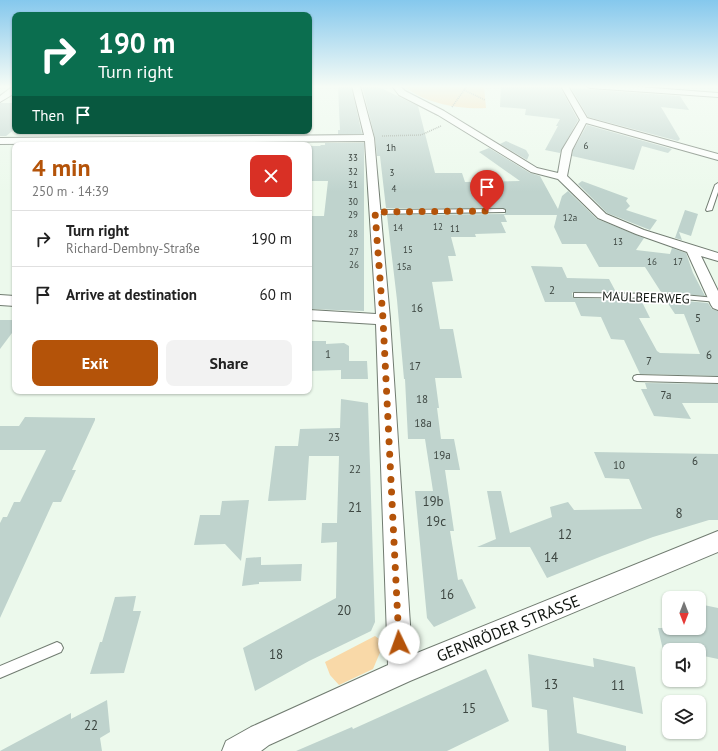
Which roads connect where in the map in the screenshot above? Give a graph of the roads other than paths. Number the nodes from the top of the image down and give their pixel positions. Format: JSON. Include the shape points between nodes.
{"nodes":[{"id":1,"x":365,"y":121,"type":"edge"},
{"id":2,"x":453,"y":121,"type":"edge"},
{"id":3,"x":583,"y":121,"type":"edge"},
{"id":4,"x":588,"y":121,"type":"edge"},
{"id":5,"x":116,"y":134,"type":"edge"},
{"id":6,"x":369,"y":137,"type":"junction"},
{"id":7,"x":0,"y":141,"type":"edge"},
{"id":8,"x":109,"y":142,"type":"edge"},
{"id":9,"x":153,"y":142,"type":"edge"},
{"id":10,"x":718,"y":157,"type":"edge"},
{"id":11,"x":562,"y":177,"type":"junction"},
{"id":12,"x":718,"y":185,"type":"edge"},
{"id":13,"x":709,"y":210,"type":"dead end"},
{"id":14,"x":503,"y":211,"type":"dead end"},
{"id":15,"x":375,"y":212,"type":"junction"},
{"id":16,"x":692,"y":250,"type":"junction"},
{"id":17,"x":718,"y":257,"type":"edge"},
{"id":18,"x":576,"y":295,"type":"dead end"},
{"id":19,"x":0,"y":300,"type":"edge"},
{"id":20,"x":12,"y":301,"type":"edge"},
{"id":21,"x":717,"y":303,"type":"edge"},
{"id":22,"x":312,"y":315,"type":"edge"},
{"id":23,"x":383,"y":319,"type":"junction"},
{"id":24,"x":637,"y":378,"type":"dead end"},
{"id":25,"x":718,"y":380,"type":"edge"},
{"id":26,"x":718,"y":541,"type":"edge"},
{"id":27,"x":57,"y":648,"type":"dead end"},
{"id":28,"x":0,"y":672,"type":"edge"},
{"id":29,"x":401,"y":672,"type":"junction"},
{"id":30,"x":236,"y":751,"type":"edge"}],
"edges":[{"from":1,"to":6,"type":"street"},
{"from":2,"to":11,"type":"street","via":[[534,170]]},
{"from":3,"to":11,"type":"street","via":[[567,150]]},
{"from":4,"to":10,"type":"street"},
{"from":5,"to":8,"type":"street"},
{"from":6,"to":9,"type":"street"},
{"from":6,"to":15,"type":"street"},
{"from":7,"to":8,"type":"street"},
{"from":8,"to":9,"type":"street"},
{"from":11,"to":16,"type":"street","via":[[602,216]]},
{"from":12,"to":13,"type":"lane"},
{"from":14,"to":15,"type":"lane"},
{"from":15,"to":23,"type":"street"},
{"from":16,"to":17,"type":"street"},
{"from":16,"to":21,"type":"street","name":"MAULBEERWEG"},
{"from":18,"to":21,"type":"lane","name":"MAULBEERWEG","via":[[672,296]]},
{"from":19,"to":20,"type":"street"},
{"from":22,"to":23,"type":"street"},
{"from":23,"to":29,"type":"street"},
{"from":24,"to":25,"type":"lane"},
{"from":26,"to":29,"type":"street","name":"GERNRÖDER STRASSE"},
{"from":27,"to":28,"type":"lane"},
{"from":29,"to":30,"type":"street","name":"GERNRÖDER STRASSE","via":[[260,736]]}]}
